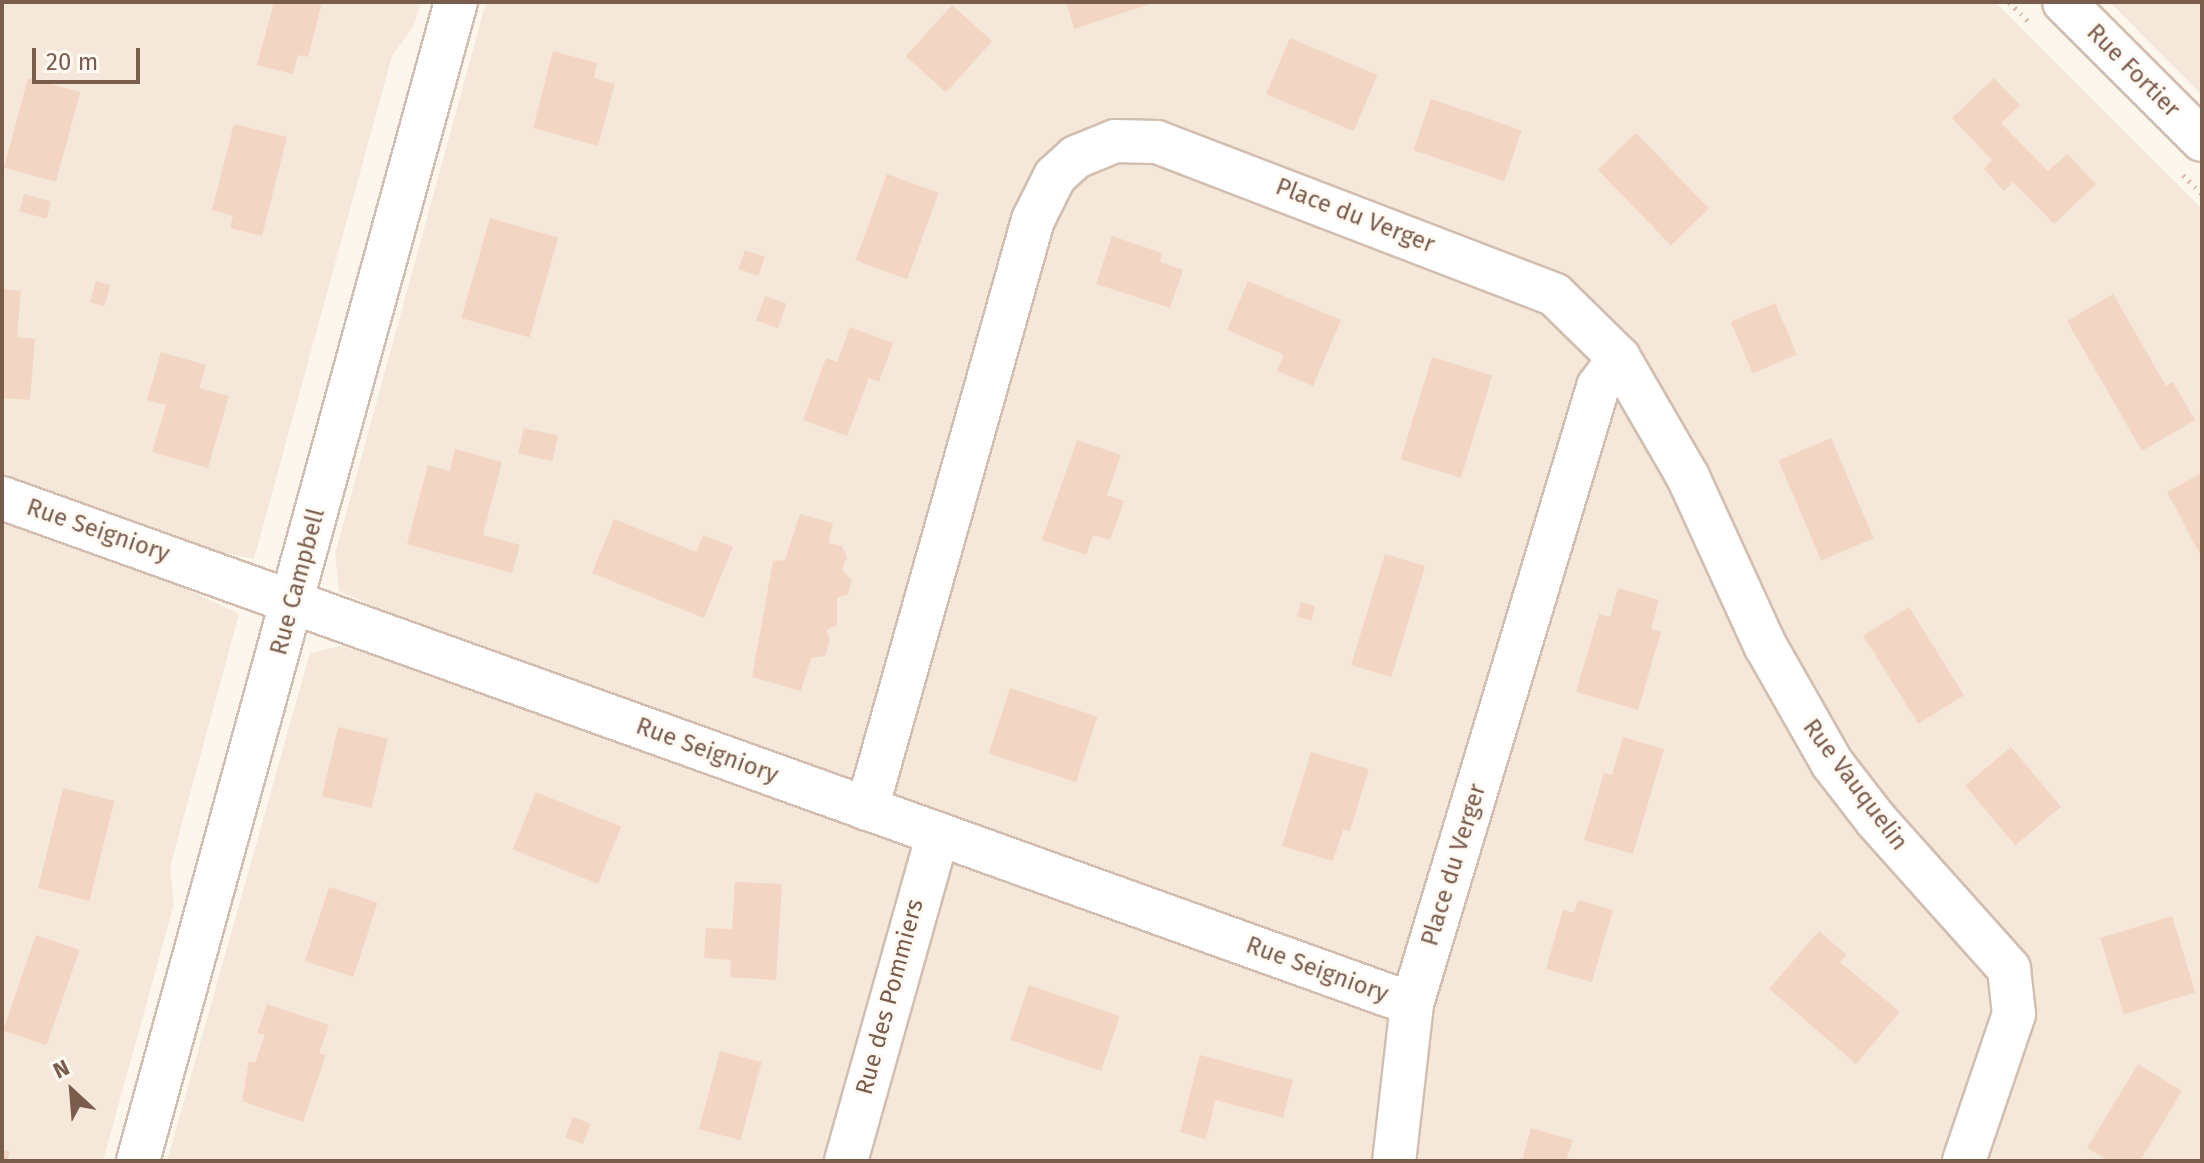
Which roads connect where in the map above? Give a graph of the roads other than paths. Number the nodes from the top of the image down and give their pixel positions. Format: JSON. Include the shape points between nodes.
{"nodes":[{"id":1,"x":456,"y":2,"type":"edge"},
{"id":2,"x":2064,"y":2,"type":"edge"},
{"id":3,"x":2202,"y":140,"type":"edge"},
{"id":4,"x":1619,"y":358,"type":"junction"},
{"id":5,"x":2,"y":498,"type":"edge"},
{"id":6,"x":293,"y":599,"type":"junction"},
{"id":7,"x":867,"y":809,"type":"junction"},
{"id":8,"x":938,"y":834,"type":"junction"},
{"id":9,"x":1412,"y":1004,"type":"junction"},
{"id":10,"x":138,"y":1161,"type":"edge"},
{"id":11,"x":846,"y":1161,"type":"edge"},
{"id":12,"x":1394,"y":1161,"type":"edge"},
{"id":13,"x":1964,"y":1161,"type":"edge"}],
"edges":[{"from":1,"to":6,"type":"street","name":"Rue Campbell"},
{"from":2,"to":3,"type":"street","name":"Rue Fortier"},
{"from":4,"to":7,"type":"street","name":"Place du Verger","via":[[1575,310],[1535,284],[1171,146],[1129,139],[1088,150],[1055,176],[1033,220]]},
{"from":4,"to":9,"type":"street","name":"Place du Verger","via":[[1598,387]]},
{"from":4,"to":13,"type":"street","name":"Rue Vauquelin","via":[[1659,421],[1783,681],[1832,763],[2009,969],[2014,1014]]},
{"from":5,"to":6,"type":"street","name":"Rue Seigniory"},
{"from":6,"to":7,"type":"street","name":"Rue Seigniory"},
{"from":6,"to":10,"type":"street","name":"Rue Campbell"},
{"from":7,"to":8,"type":"street","name":"Rue Seigniory"},
{"from":8,"to":9,"type":"street","name":"Rue Seigniory"},
{"from":8,"to":11,"type":"street","name":"Rue des Pommiers"},
{"from":9,"to":12,"type":"street","name":"Place du Verger"}]}
